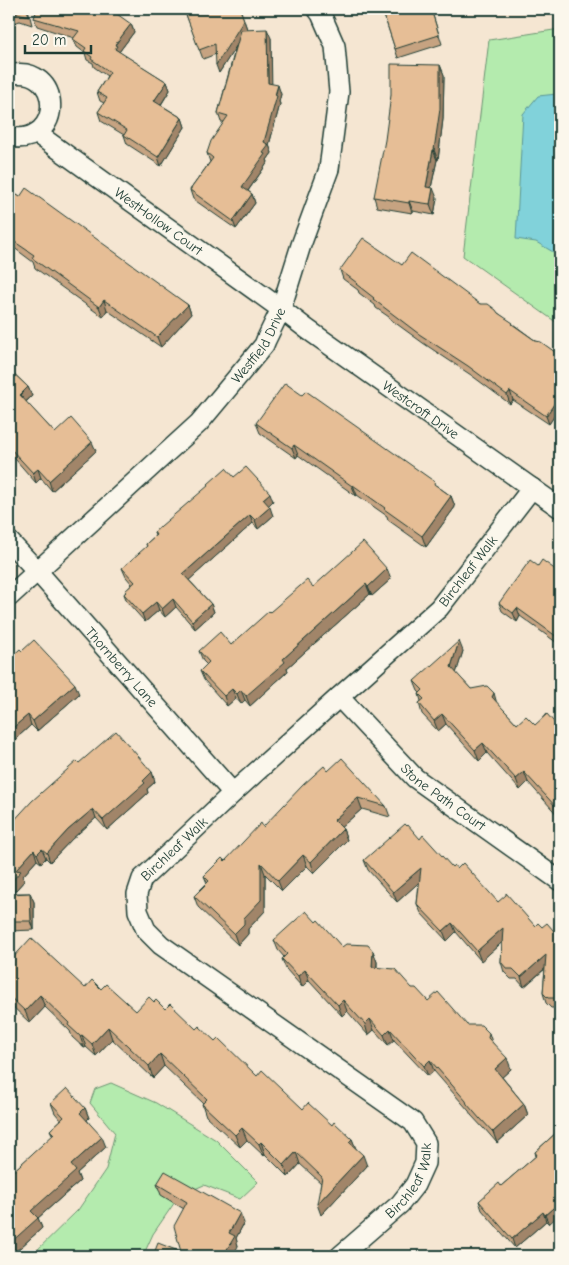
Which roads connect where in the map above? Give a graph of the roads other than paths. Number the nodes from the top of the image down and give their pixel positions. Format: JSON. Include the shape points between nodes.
{"nodes":[{"id":1,"x":318,"y":9,"type":"edge"},
{"id":2,"x":9,"y":75,"type":"edge"},
{"id":3,"x":36,"y":133,"type":"junction"},
{"id":4,"x":9,"y":137,"type":"edge"},
{"id":5,"x":282,"y":309,"type":"junction"},
{"id":6,"x":532,"y":488,"type":"junction"},
{"id":7,"x":560,"y":508,"type":"edge"},
{"id":8,"x":9,"y":541,"type":"edge"},
{"id":9,"x":38,"y":572,"type":"junction"},
{"id":10,"x":9,"y":597,"type":"edge"},
{"id":11,"x":339,"y":696,"type":"junction"},
{"id":12,"x":233,"y":793,"type":"junction"},
{"id":13,"x":560,"y":882,"type":"edge"},
{"id":14,"x":340,"y":1256,"type":"edge"}],
"edges":[{"from":1,"to":5,"type":"street","name":"Westfield Drive","via":[[334,46],[339,92],[329,169]]},
{"from":2,"to":3,"type":"street","via":[[19,72],[37,78],[48,91],[50,112],[46,123]]},
{"from":3,"to":4,"type":"street","via":[[21,138]]},
{"from":3,"to":5,"type":"street","name":"WestHollow Court"},
{"from":5,"to":6,"type":"street","name":"Westcroft Drive"},
{"from":5,"to":9,"type":"street","name":"Westfield Drive","via":[[264,345],[199,422]]},
{"from":6,"to":7,"type":"street","name":"Westcroft Drive"},
{"from":6,"to":11,"type":"street","name":"Birchleaf Walk","via":[[439,608]]},
{"from":8,"to":9,"type":"street","name":"Thornberry Lane"},
{"from":9,"to":10,"type":"street","name":"Westfield Drive"},
{"from":9,"to":12,"type":"street","name":"Thornberry Lane"},
{"from":11,"to":12,"type":"street","name":"Birchleaf Walk"},
{"from":11,"to":13,"type":"street","name":"Stone Path Court","via":[[415,778]]},
{"from":12,"to":14,"type":"street","name":"Birchleaf Walk","via":[[142,879],[137,894],[138,911],[146,930],[161,945],[413,1122],[426,1143],[425,1163],[415,1186],[400,1204]]}]}
